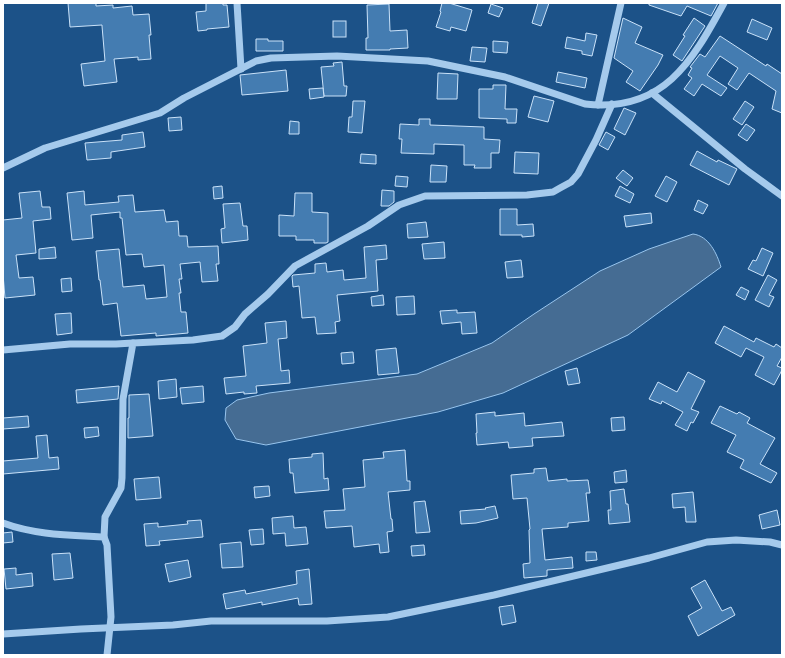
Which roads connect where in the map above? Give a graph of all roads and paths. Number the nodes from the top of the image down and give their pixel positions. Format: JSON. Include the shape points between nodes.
{"nodes":[{"id":1,"x":237,"y":3,"type":"edge"},
{"id":2,"x":621,"y":3,"type":"edge"},
{"id":3,"x":724,"y":3,"type":"edge"},
{"id":4,"x":241,"y":69,"type":"junction"},
{"id":5,"x":652,"y":93,"type":"junction"},
{"id":6,"x":612,"y":104,"type":"junction"},
{"id":7,"x":598,"y":105,"type":"junction"},
{"id":8,"x":3,"y":168,"type":"edge"},
{"id":9,"x":782,"y":196,"type":"edge"},
{"id":10,"x":133,"y":342,"type":"junction"},
{"id":11,"x":3,"y":350,"type":"edge"},
{"id":12,"x":3,"y":523,"type":"edge"},
{"id":13,"x":104,"y":537,"type":"junction"},
{"id":14,"x":782,"y":545,"type":"edge"},
{"id":15,"x":110,"y":628,"type":"junction"},
{"id":16,"x":3,"y":634,"type":"edge"},
{"id":17,"x":107,"y":655,"type":"edge"}],
"edges":[{"from":1,"to":4,"type":"street"},
{"from":2,"to":7,"type":"street"},
{"from":3,"to":5,"type":"street","via":[[698,47],[678,74]]},
{"from":4,"to":7,"type":"street","via":[[256,61],[294,57],[337,56],[428,61],[505,77],[572,100]]},
{"from":4,"to":8,"type":"street","via":[[160,113],[45,148]]},
{"from":5,"to":6,"type":"street","via":[[637,100]]},
{"from":5,"to":9,"type":"street"},
{"from":6,"to":7,"type":"street"},
{"from":6,"to":10,"type":"street","via":[[578,174],[571,182],[553,192],[527,195],[425,196],[410,201],[295,266],[222,336],[193,340]]},
{"from":10,"to":11,"type":"street"},
{"from":10,"to":13,"type":"street","via":[[123,399],[121,488],[105,517]]},
{"from":12,"to":13,"type":"street","via":[[16,528],[60,535]]},
{"from":13,"to":15,"type":"street","via":[[107,544]]},
{"from":14,"to":15,"type":"street","via":[[736,540],[707,542],[494,596],[388,616],[327,621],[211,621]]},
{"from":15,"to":16,"type":"street"},
{"from":15,"to":17,"type":"street"}]}
